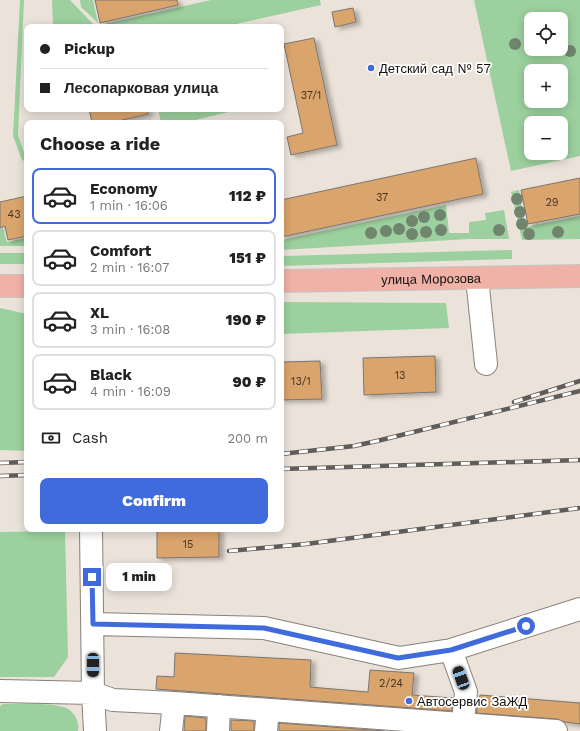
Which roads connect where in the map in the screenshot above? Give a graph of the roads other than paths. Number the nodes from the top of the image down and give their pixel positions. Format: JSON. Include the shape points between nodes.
{"nodes":[{"id":1,"x":580,"y":276,"type":"edge"},
{"id":2,"x":477,"y":278,"type":"junction"},
{"id":3,"x":284,"y":281,"type":"edge"},
{"id":4,"x":0,"y":286,"type":"edge"},
{"id":5,"x":24,"y":286,"type":"edge"},
{"id":6,"x":486,"y":364,"type":"dead end"},
{"id":7,"x":91,"y":532,"type":"edge"},
{"id":8,"x":580,"y":609,"type":"edge"},
{"id":9,"x":93,"y":624,"type":"junction"},
{"id":10,"x":451,"y":650,"type":"junction"},
{"id":11,"x":0,"y":692,"type":"edge"},
{"id":12,"x":93,"y":693,"type":"junction"},
{"id":13,"x":174,"y":703,"type":"junction"},
{"id":14,"x":220,"y":706,"type":"junction"},
{"id":15,"x":267,"y":720,"type":"edge"},
{"id":16,"x":316,"y":722,"type":"edge"},
{"id":17,"x":367,"y":724,"type":"edge"},
{"id":18,"x":415,"y":726,"type":"edge"},
{"id":19,"x":463,"y":728,"type":"edge"},
{"id":20,"x":515,"y":730,"type":"edge"},
{"id":21,"x":95,"y":731,"type":"edge"},
{"id":22,"x":171,"y":731,"type":"edge"},
{"id":23,"x":218,"y":731,"type":"edge"},
{"id":24,"x":556,"y":731,"type":"edge"}],
"edges":[{"from":1,"to":2,"type":"main road","name":"улица Морозова"},
{"from":2,"to":3,"type":"main road","name":"улица Морозова"},
{"from":2,"to":6,"type":"street"},
{"from":4,"to":5,"type":"main road"},
{"from":7,"to":9,"type":"street"},
{"from":8,"to":10,"type":"street"},
{"from":9,"to":10,"type":"street","via":[[264,628],[398,658]]},
{"from":9,"to":12,"type":"street"},
{"from":10,"to":19,"type":"street","via":[[466,692]]},
{"from":11,"to":12,"type":"street"},
{"from":12,"to":13,"type":"street","via":[[113,700]]},
{"from":12,"to":21,"type":"street"},
{"from":13,"to":14,"type":"street"},
{"from":13,"to":22,"type":"street"},
{"from":14,"to":15,"type":"street"},
{"from":14,"to":23,"type":"street"},
{"from":15,"to":16,"type":"street"},
{"from":16,"to":17,"type":"street"},
{"from":17,"to":18,"type":"street"},
{"from":18,"to":19,"type":"street"},
{"from":19,"to":20,"type":"street"},
{"from":20,"to":24,"type":"street"}]}
